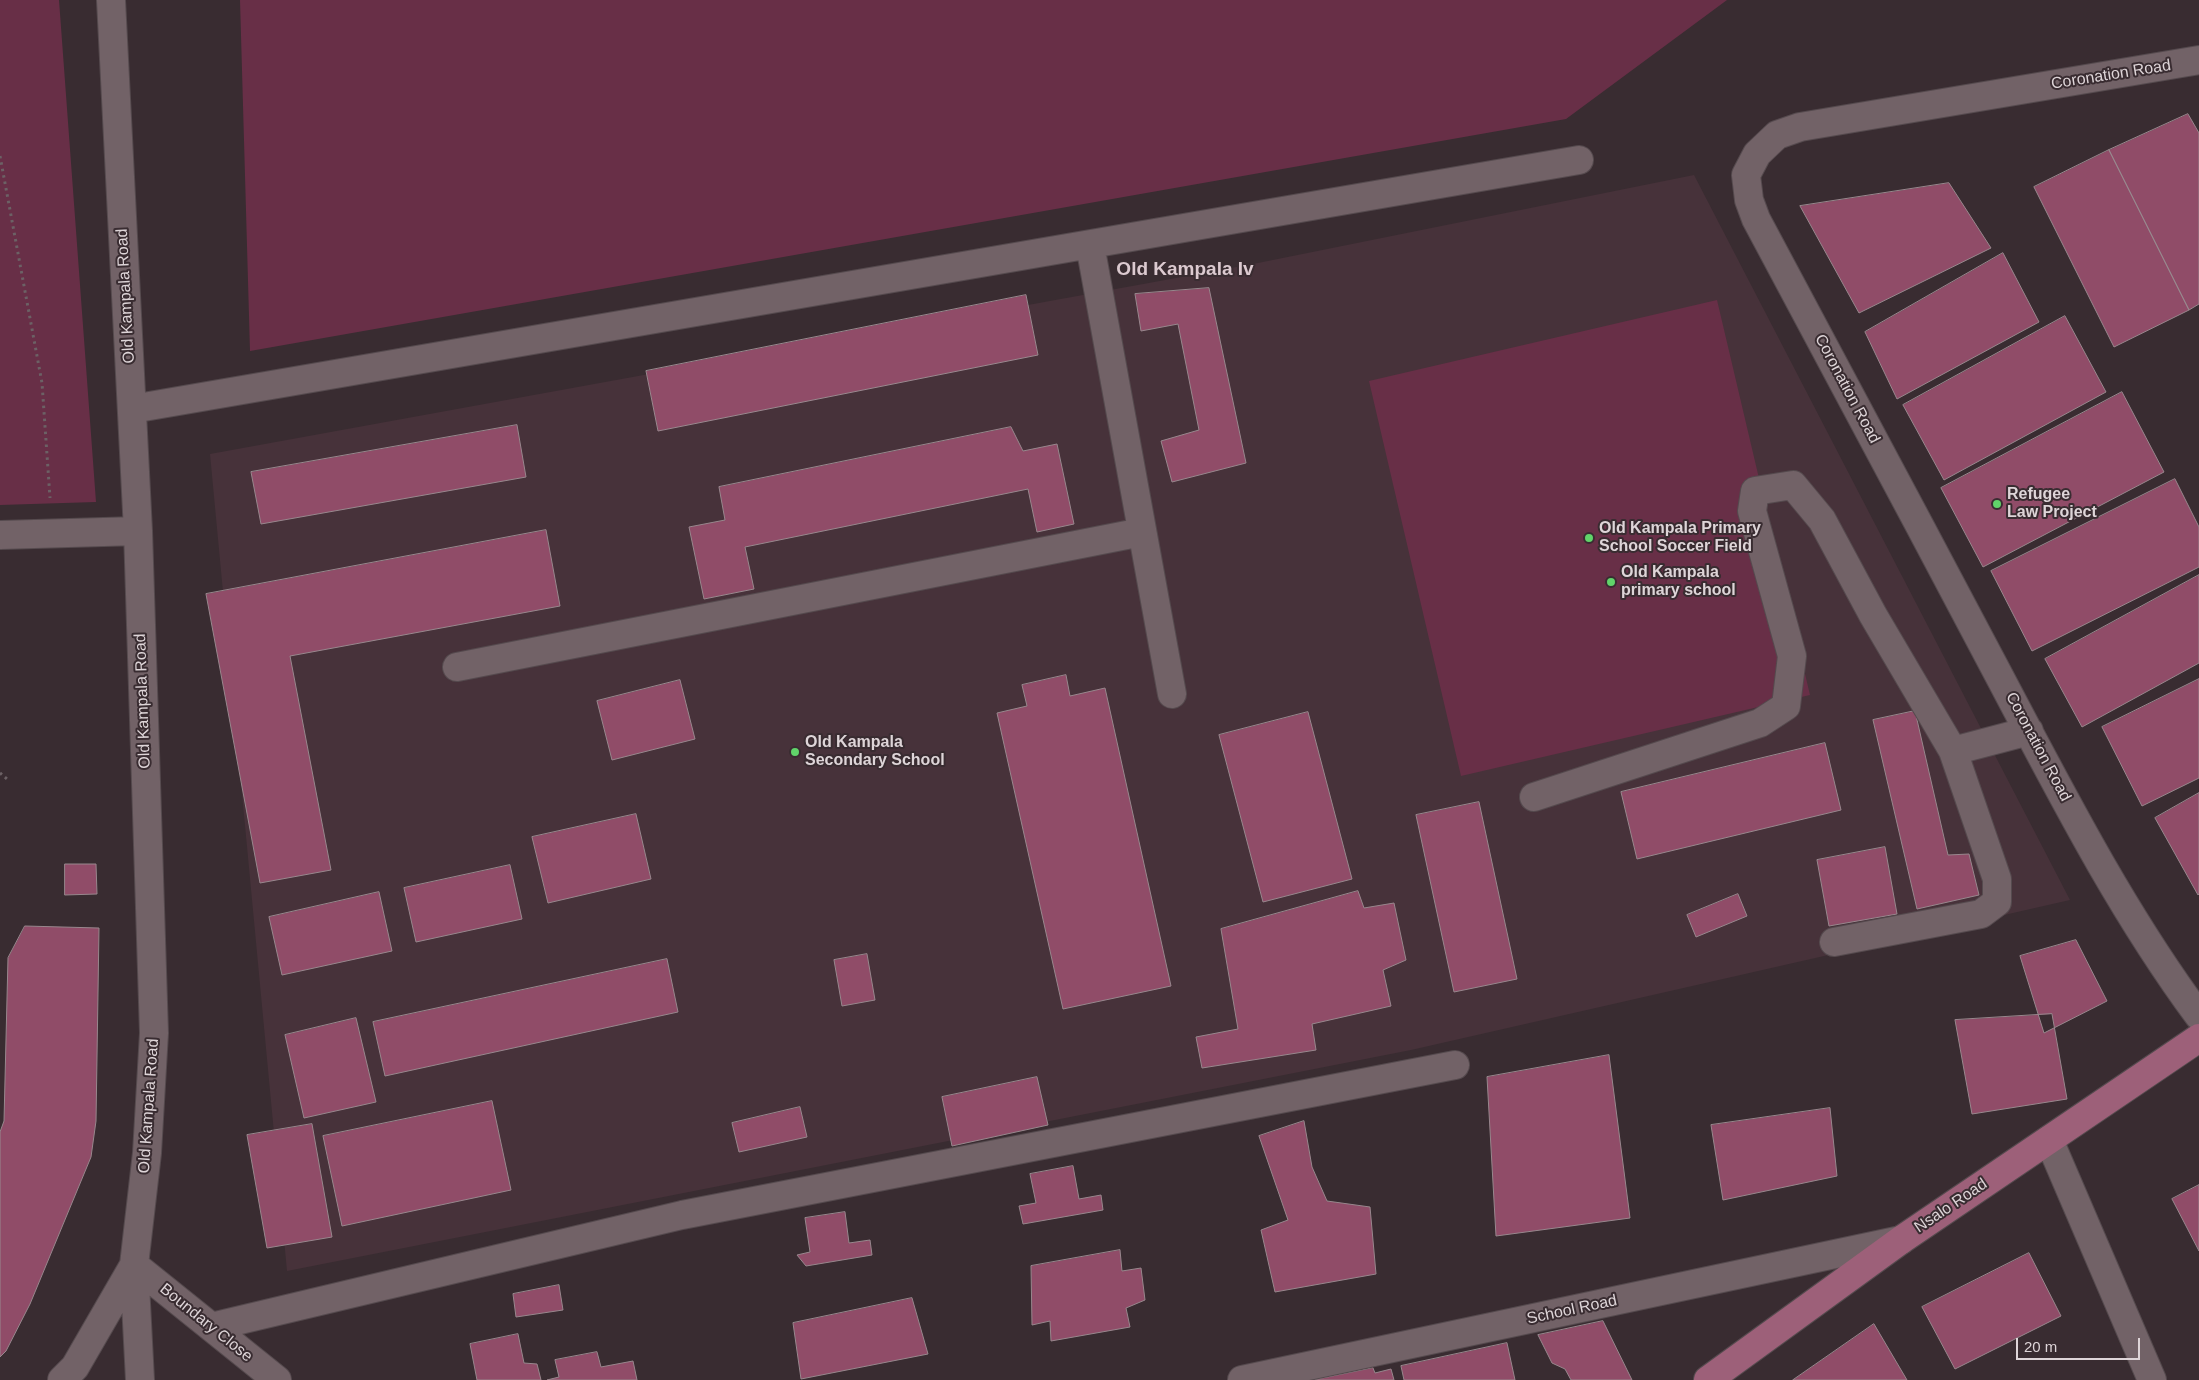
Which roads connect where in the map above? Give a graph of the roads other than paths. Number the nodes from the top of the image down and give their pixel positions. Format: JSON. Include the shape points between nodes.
{"nodes":[{"id":1,"x":111,"y":0,"type":"edge"},
{"id":2,"x":2199,"y":60,"type":"edge"},
{"id":3,"x":1579,"y":160,"type":"dead end"},
{"id":4,"x":1090,"y":244,"type":"junction"},
{"id":5,"x":132,"y":409,"type":"junction"},
{"id":6,"x":138,"y":531,"type":"junction"},
{"id":7,"x":1142,"y":532,"type":"junction"},
{"id":8,"x":0,"y":535,"type":"edge"},
{"id":9,"x":457,"y":666,"type":"dead end"},
{"id":10,"x":1172,"y":694,"type":"dead end"},
{"id":11,"x":2029,"y":731,"type":"junction"},
{"id":12,"x":1953,"y":751,"type":"junction"},
{"id":13,"x":1534,"y":797,"type":"dead end"},
{"id":14,"x":1834,"y":942,"type":"dead end"},
{"id":15,"x":2199,"y":1016,"type":"edge"},
{"id":16,"x":2199,"y":1038,"type":"edge"},
{"id":17,"x":1455,"y":1065,"type":"dead end"},
{"id":18,"x":2048,"y":1140,"type":"junction"},
{"id":19,"x":1901,"y":1240,"type":"junction"},
{"id":20,"x":134,"y":1265,"type":"junction"},
{"id":21,"x":211,"y":1327,"type":"junction"},
{"id":22,"x":266,"y":1375,"type":"edge"},
{"id":23,"x":62,"y":1380,"type":"edge"},
{"id":24,"x":140,"y":1380,"type":"edge"},
{"id":25,"x":1242,"y":1380,"type":"edge"},
{"id":26,"x":1708,"y":1380,"type":"edge"},
{"id":27,"x":2152,"y":1380,"type":"edge"}],
"edges":[{"from":1,"to":5,"type":"street","name":"Old Kampala Road"},
{"from":2,"to":11,"type":"street","name":"Coronation Road","via":[[1800,127],[1777,135],[1757,154],[1746,175],[1749,200],[1756,219]]},
{"from":3,"to":4,"type":"street"},
{"from":4,"to":5,"type":"street"},
{"from":4,"to":7,"type":"street"},
{"from":5,"to":6,"type":"street","name":"Old Kampala Road"},
{"from":6,"to":8,"type":"street"},
{"from":6,"to":20,"type":"street","name":"Old Kampala Road","via":[[154,1033],[147,1153]]},
{"from":7,"to":9,"type":"street"},
{"from":7,"to":10,"type":"street"},
{"from":11,"to":12,"type":"street"},
{"from":11,"to":15,"type":"street","name":"Coronation Road","via":[[2117,892]]},
{"from":12,"to":13,"type":"street","via":[[1872,615],[1822,520],[1794,485],[1755,491],[1752,511],[1792,656],[1786,706],[1760,723]]},
{"from":12,"to":14,"type":"street","via":[[1997,880],[1997,902],[1981,914]]},
{"from":16,"to":18,"type":"main road","name":"Nsalo Road"},
{"from":17,"to":21,"type":"street","via":[[682,1215]]},
{"from":18,"to":19,"type":"main road","name":"Nsalo Road"},
{"from":18,"to":27,"type":"street"},
{"from":19,"to":25,"type":"street","name":"School Road"},
{"from":19,"to":26,"type":"main road","name":"Nsalo Road"},
{"from":20,"to":21,"type":"street","name":"Boundary Close"},
{"from":20,"to":23,"type":"street","name":"Old Kampala Road","via":[[75,1367]]},
{"from":20,"to":24,"type":"street"},
{"from":21,"to":22,"type":"street","name":"Boundary Close"}]}
